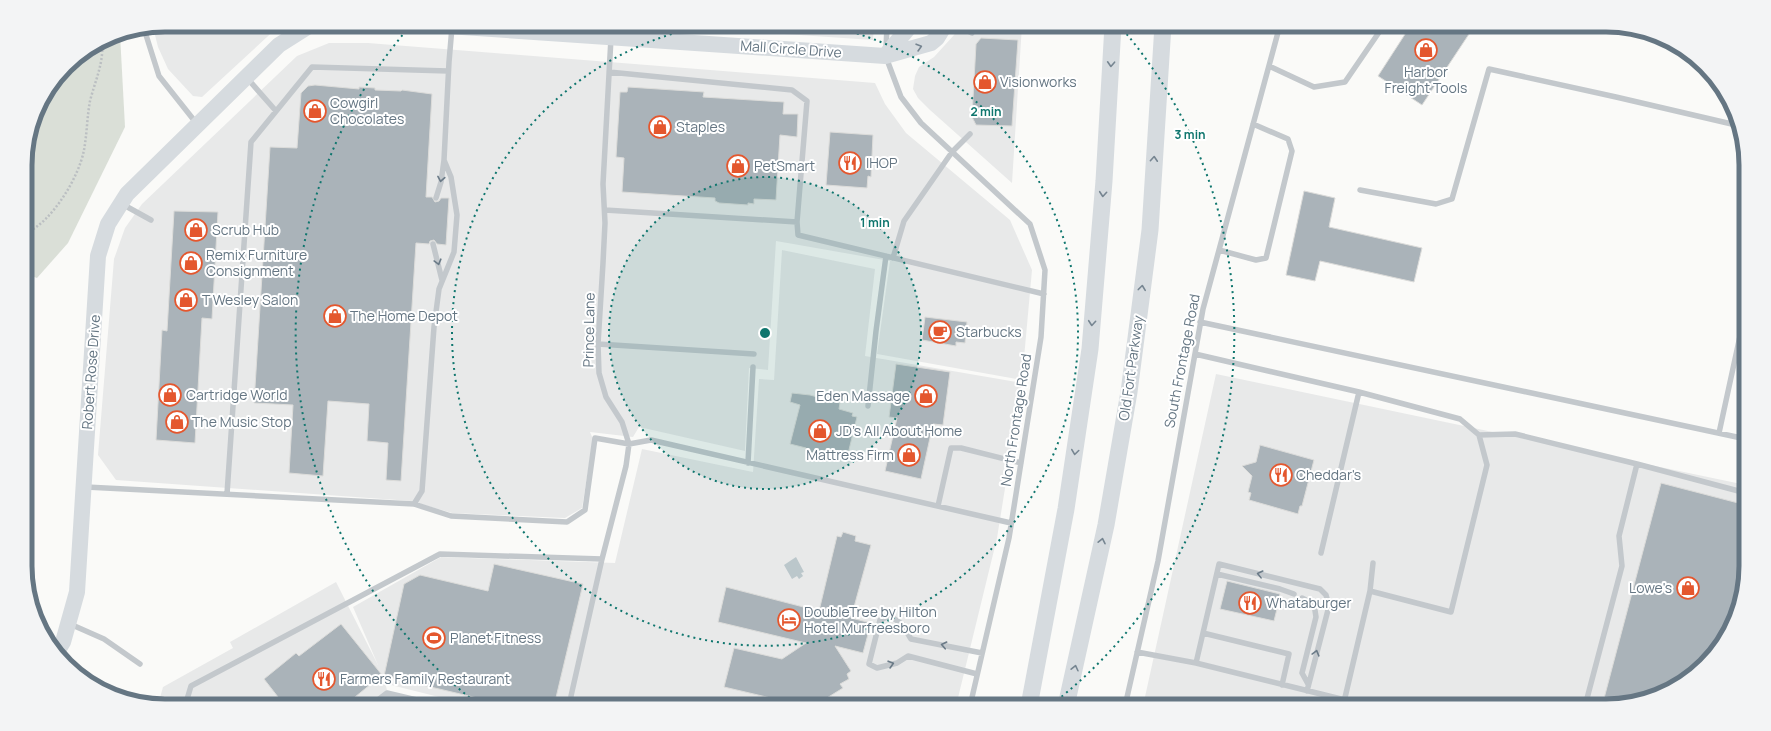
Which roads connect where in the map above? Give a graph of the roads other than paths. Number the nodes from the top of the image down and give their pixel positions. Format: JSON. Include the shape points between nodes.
{"nodes":[{"id":1,"x":300,"y":32,"type":"edge"},
{"id":2,"x":451,"y":32,"type":"edge"},
{"id":3,"x":576,"y":32,"type":"edge"},
{"id":4,"x":887,"y":32,"type":"edge"},
{"id":5,"x":905,"y":32,"type":"edge"},
{"id":6,"x":941,"y":32,"type":"edge"},
{"id":7,"x":1113,"y":32,"type":"edge"},
{"id":8,"x":1163,"y":32,"type":"edge"},
{"id":9,"x":1278,"y":32,"type":"edge"},
{"id":10,"x":1379,"y":32,"type":"edge"},
{"id":11,"x":146,"y":34,"type":"edge"},
{"id":12,"x":612,"y":37,"type":"junction"},
{"id":13,"x":885,"y":56,"type":"junction"},
{"id":14,"x":1269,"y":66,"type":"junction"},
{"id":15,"x":448,"y":71,"type":"junction"},
{"id":16,"x":609,"y":72,"type":"junction"},
{"id":17,"x":246,"y":77,"type":"junction"},
{"id":18,"x":276,"y":111,"type":"junction"},
{"id":19,"x":198,"y":124,"type":"junction"},
{"id":20,"x":1253,"y":124,"type":"junction"},
{"id":21,"x":1732,"y":124,"type":"edge"},
{"id":22,"x":970,"y":134,"type":"dead end"},
{"id":23,"x":952,"y":152,"type":"junction"},
{"id":24,"x":444,"y":160,"type":"junction"},
{"id":25,"x":1360,"y":190,"type":"dead end"},
{"id":26,"x":436,"y":198,"type":"dead end"},
{"id":27,"x":121,"y":203,"type":"junction"},
{"id":28,"x":605,"y":210,"type":"junction"},
{"id":29,"x":151,"y":220,"type":"dead end"},
{"id":30,"x":797,"y":222,"type":"junction"},
{"id":31,"x":433,"y":244,"type":"dead end"},
{"id":32,"x":1219,"y":250,"type":"junction"},
{"id":33,"x":886,"y":256,"type":"junction"},
{"id":34,"x":893,"y":258,"type":"junction"},
{"id":35,"x":442,"y":281,"type":"junction"},
{"id":36,"x":1044,"y":294,"type":"junction"},
{"id":37,"x":1200,"y":322,"type":"junction"},
{"id":38,"x":1739,"y":341,"type":"edge"},
{"id":39,"x":598,"y":344,"type":"junction"},
{"id":40,"x":754,"y":354,"type":"dead end"},
{"id":41,"x":1195,"y":354,"type":"junction"},
{"id":42,"x":753,"y":367,"type":"dead end"},
{"id":43,"x":1359,"y":392,"type":"junction"},
{"id":44,"x":868,"y":406,"type":"dead end"},
{"id":45,"x":1719,"y":433,"type":"junction"},
{"id":46,"x":1479,"y":435,"type":"junction"},
{"id":47,"x":1739,"y":437,"type":"edge"},
{"id":48,"x":629,"y":444,"type":"junction"},
{"id":49,"x":748,"y":463,"type":"junction"},
{"id":50,"x":1021,"y":463,"type":"junction"},
{"id":51,"x":1637,"y":464,"type":"junction"},
{"id":52,"x":83,"y":486,"type":"junction"},
{"id":53,"x":1739,"y":491,"type":"edge"},
{"id":54,"x":227,"y":494,"type":"junction"},
{"id":55,"x":414,"y":504,"type":"junction"},
{"id":56,"x":938,"y":506,"type":"junction"},
{"id":57,"x":1011,"y":523,"type":"junction"},
{"id":58,"x":1321,"y":553,"type":"dead end"},
{"id":59,"x":602,"y":559,"type":"junction"},
{"id":60,"x":1373,"y":563,"type":"dead end"},
{"id":61,"x":1217,"y":574,"type":"junction"},
{"id":62,"x":1370,"y":591,"type":"junction"},
{"id":63,"x":1294,"y":594,"type":"dead end"},
{"id":64,"x":1302,"y":598,"type":"dead end"},
{"id":65,"x":68,"y":623,"type":"junction"},
{"id":66,"x":1203,"y":633,"type":"junction"},
{"id":67,"x":60,"y":647,"type":"edge"},
{"id":68,"x":1137,"y":652,"type":"junction"},
{"id":69,"x":982,"y":653,"type":"junction"},
{"id":70,"x":1196,"y":663,"type":"junction"},
{"id":71,"x":140,"y":664,"type":"dead end"},
{"id":72,"x":977,"y":674,"type":"junction"},
{"id":73,"x":1308,"y":684,"type":"junction"},
{"id":74,"x":1282,"y":685,"type":"junction"},
{"id":75,"x":1307,"y":691,"type":"junction"},
{"id":76,"x":187,"y":699,"type":"edge"},
{"id":77,"x":379,"y":699,"type":"edge"},
{"id":78,"x":412,"y":699,"type":"edge"},
{"id":79,"x":571,"y":699,"type":"edge"},
{"id":80,"x":972,"y":699,"type":"edge"},
{"id":81,"x":1030,"y":699,"type":"edge"},
{"id":82,"x":1068,"y":699,"type":"edge"},
{"id":83,"x":1127,"y":699,"type":"edge"},
{"id":84,"x":1332,"y":699,"type":"edge"},
{"id":85,"x":1345,"y":699,"type":"edge"},
{"id":86,"x":1587,"y":699,"type":"edge"}],
"edges":[{"from":1,"to":17,"type":"street","via":[[279,45]]},
{"from":2,"to":15,"type":"lane"},
{"from":3,"to":12,"type":"street","name":"Mall Circle Drive"},
{"from":4,"to":13,"type":"lane","name":"North Frontage Road"},
{"from":5,"to":13,"type":"street"},
{"from":13,"to":6,"type":"street","name":"Mall Circle Drive","one_way":true,"via":[[931,43]]},
{"from":7,"to":81,"type":"main road","one_way":true,"via":[[1104,181],[1090,349],[1066,509]]},
{"from":82,"to":8,"type":"main road","name":"Old Fort Parkway","one_way":true,"via":[[1106,525],[1129,392],[1150,230]]},
{"from":9,"to":14,"type":"lane","name":"South Frontage Road"},
{"from":10,"to":14,"type":"lane","via":[[1345,82],[1314,87]]},
{"from":11,"to":19,"type":"lane","via":[[159,76]]},
{"from":12,"to":13,"type":"street","name":"Mall Circle Drive"},
{"from":12,"to":16,"type":"lane","name":"Prince Lane"},
{"from":13,"to":23,"type":"lane","name":"North Frontage Road","via":[[901,97],[921,123]]},
{"from":14,"to":20,"type":"lane","name":"South Frontage Road"},
{"from":15,"to":18,"type":"lane","via":[[312,67]]},
{"from":15,"to":24,"type":"lane"},
{"from":16,"to":28,"type":"lane","name":"Prince Lane","via":[[603,184]]},
{"from":16,"to":30,"type":"lane","via":[[792,90],[807,101]]},
{"from":17,"to":18,"type":"lane"},
{"from":17,"to":19,"type":"street"},
{"from":18,"to":54,"type":"lane","via":[[251,142]]},
{"from":19,"to":27,"type":"street","name":"Robert Rose Drive"},
{"from":20,"to":32,"type":"lane","name":"South Frontage Road"},
{"from":20,"to":32,"type":"lane","via":[[1288,139],[1292,151],[1266,258],[1256,260]]},
{"from":21,"to":25,"type":"lane","via":[[1489,70],[1452,199],[1436,204]]},
{"from":22,"to":23,"type":"lane"},
{"from":23,"to":34,"type":"lane","via":[[904,221]]},
{"from":23,"to":36,"type":"lane","name":"North Frontage Road","via":[[1030,224],[1046,270]]},
{"from":24,"to":26,"type":"lane","one_way":true},
{"from":24,"to":35,"type":"lane","via":[[451,176],[457,215],[454,252]]},
{"from":27,"to":29,"type":"lane"},
{"from":27,"to":52,"type":"street","name":"Robert Rose Drive","via":[[108,224],[98,256]]},
{"from":28,"to":30,"type":"lane"},
{"from":28,"to":39,"type":"lane","name":"Prince Lane"},
{"from":30,"to":33,"type":"lane","via":[[798,235]]},
{"from":31,"to":35,"type":"lane","one_way":true},
{"from":32,"to":37,"type":"lane","name":"South Frontage Road"},
{"from":33,"to":34,"type":"lane"},
{"from":33,"to":44,"type":"lane"},
{"from":34,"to":36,"type":"lane"},
{"from":35,"to":55,"type":"lane","via":[[434,327],[422,491]]},
{"from":36,"to":50,"type":"lane","name":"North Frontage Road","via":[[1041,337]]},
{"from":37,"to":41,"type":"lane","name":"South Frontage Road"},
{"from":37,"to":45,"type":"lane"},
{"from":38,"to":45,"type":"lane"},
{"from":39,"to":40,"type":"lane"},
{"from":39,"to":48,"type":"lane","name":"Prince Lane","via":[[599,373],[606,397],[622,422]]},
{"from":41,"to":43,"type":"lane"},
{"from":41,"to":68,"type":"lane","name":"South Frontage Road","via":[[1158,561]]},
{"from":42,"to":49,"type":"lane"},
{"from":43,"to":46,"type":"lane","via":[[1460,419]]},
{"from":43,"to":58,"type":"lane"},
{"from":45,"to":47,"type":"lane"},
{"from":46,"to":51,"type":"lane","via":[[1515,434]]},
{"from":46,"to":62,"type":"lane","via":[[1487,465],[1451,612]]},
{"from":48,"to":49,"type":"lane","via":[[651,440]]},
{"from":48,"to":55,"type":"lane","via":[[595,438],[584,510],[567,522],[451,516]]},
{"from":48,"to":59,"type":"lane","name":"Prince Lane","via":[[626,466]]},
{"from":49,"to":56,"type":"lane"},
{"from":50,"to":56,"type":"lane","via":[[961,448],[951,448]]},
{"from":50,"to":57,"type":"lane","name":"North Frontage Road"},
{"from":51,"to":53,"type":"lane"},
{"from":51,"to":86,"type":"lane","via":[[1619,536],[1622,566]]},
{"from":52,"to":54,"type":"lane"},
{"from":52,"to":65,"type":"street","name":"Robert Rose Drive","via":[[77,592]]},
{"from":54,"to":55,"type":"lane"},
{"from":56,"to":57,"type":"lane"},
{"from":57,"to":69,"type":"lane","name":"North Frontage Road"},
{"from":59,"to":76,"type":"lane","via":[[440,554],[192,686]]},
{"from":59,"to":79,"type":"lane","name":"Prince Lane"},
{"from":60,"to":62,"type":"lane"},
{"from":61,"to":63,"type":"lane"},
{"from":61,"to":66,"type":"lane"},
{"from":73,"to":61,"type":"lane","one_way":true,"via":[[1329,606],[1326,595],[1320,589],[1219,564]]},
{"from":62,"to":85,"type":"lane"},
{"from":64,"to":73,"type":"lane","via":[[1314,604],[1316,617],[1302,672]]},
{"from":65,"to":67,"type":"street","name":"Robert Rose Drive","via":[[64,642]]},
{"from":65,"to":71,"type":"lane","via":[[104,638]]},
{"from":66,"to":70,"type":"lane"},
{"from":66,"to":74,"type":"lane","via":[[1289,654]]},
{"from":68,"to":70,"type":"lane"},
{"from":68,"to":83,"type":"lane","name":"South Frontage Road"},
{"from":69,"to":72,"type":"lane","name":"North Frontage Road"},
{"from":69,"to":72,"type":"lane","one_way":true,"via":[[911,638],[902,624],[890,616],[880,620],[869,664],[877,668],[897,663],[908,656]]},
{"from":70,"to":74,"type":"lane"},
{"from":72,"to":80,"type":"lane","name":"North Frontage Road"},
{"from":73,"to":75,"type":"lane"},
{"from":74,"to":75,"type":"lane"},
{"from":75,"to":84,"type":"lane"},
{"from":77,"to":78,"type":"lane","via":[[387,693]]}]}
